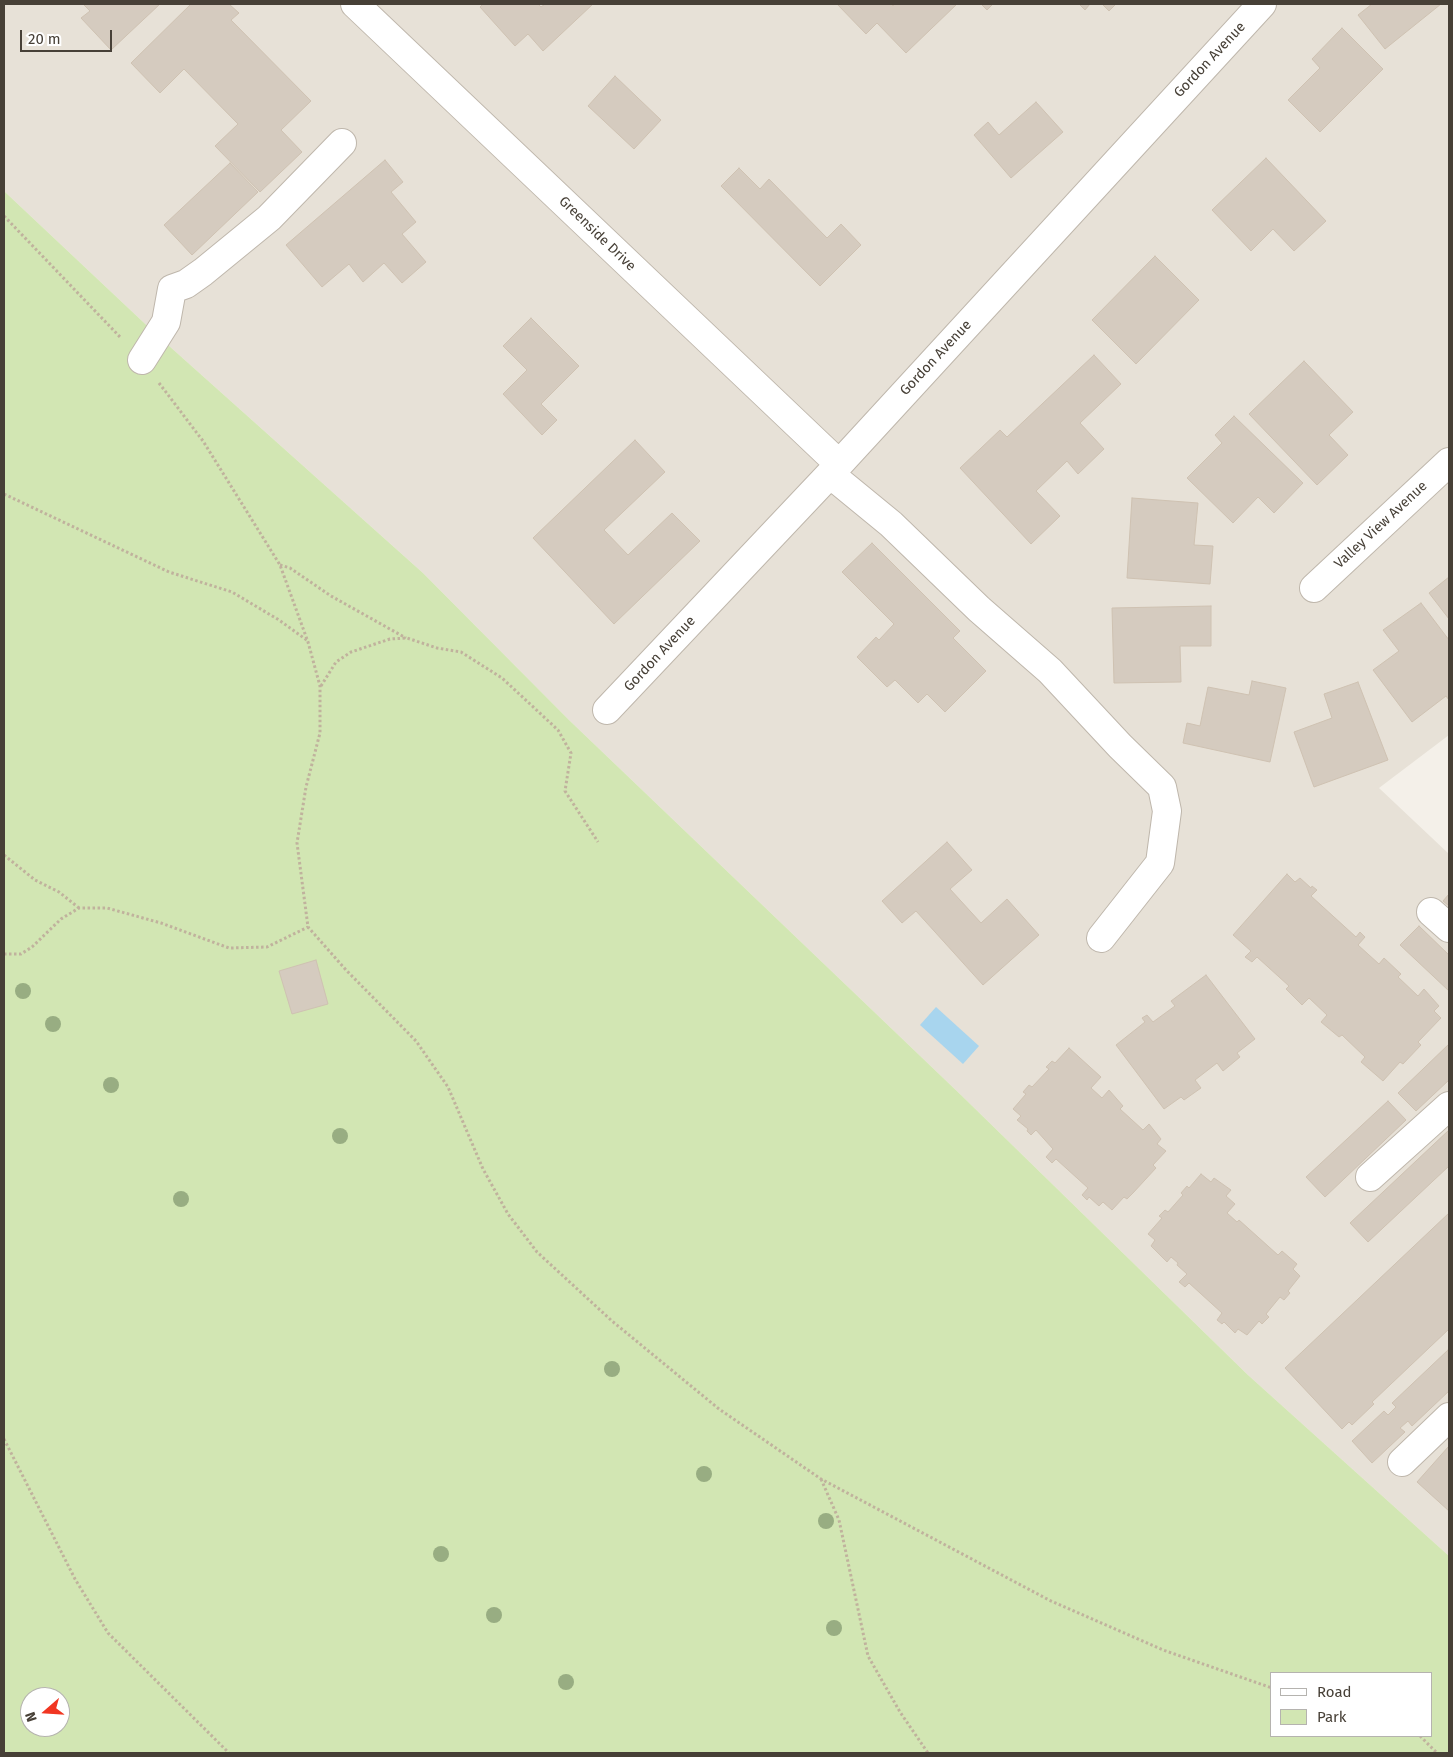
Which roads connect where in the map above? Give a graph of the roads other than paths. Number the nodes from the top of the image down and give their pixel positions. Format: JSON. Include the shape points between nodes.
{"nodes":[{"id":1,"x":355,"y":4,"type":"edge"},
{"id":2,"x":1262,"y":4,"type":"edge"},
{"id":3,"x":342,"y":143,"type":"dead end"},
{"id":4,"x":142,"y":360,"type":"road end"},
{"id":5,"x":1449,"y":462,"type":"edge"},
{"id":6,"x":834,"y":469,"type":"junction"},
{"id":7,"x":1314,"y":588,"type":"dead end"},
{"id":8,"x":607,"y":710,"type":"dead end"},
{"id":9,"x":1101,"y":938,"type":"dead end"},
{"id":10,"x":1449,"y":1106,"type":"edge"},
{"id":11,"x":1370,"y":1177,"type":"dead end"},
{"id":12,"x":1449,"y":1417,"type":"edge"},
{"id":13,"x":1402,"y":1462,"type":"dead end"}],
"edges":[{"from":1,"to":6,"type":"street","name":"Greenside Drive"},
{"from":2,"to":6,"type":"street","name":"Gordon Avenue"},
{"from":3,"to":4,"type":"street","via":[[269,218],[203,272],[172,290],[166,322]]},
{"from":5,"to":7,"type":"street","name":"Valley View Avenue"},
{"from":6,"to":8,"type":"street","name":"Gordon Avenue"},
{"from":6,"to":9,"type":"street","name":"Greenside Drive","via":[[1050,671],[1162,787],[1167,811],[1160,863]]},
{"from":10,"to":11,"type":"street"},
{"from":12,"to":13,"type":"street"}]}
